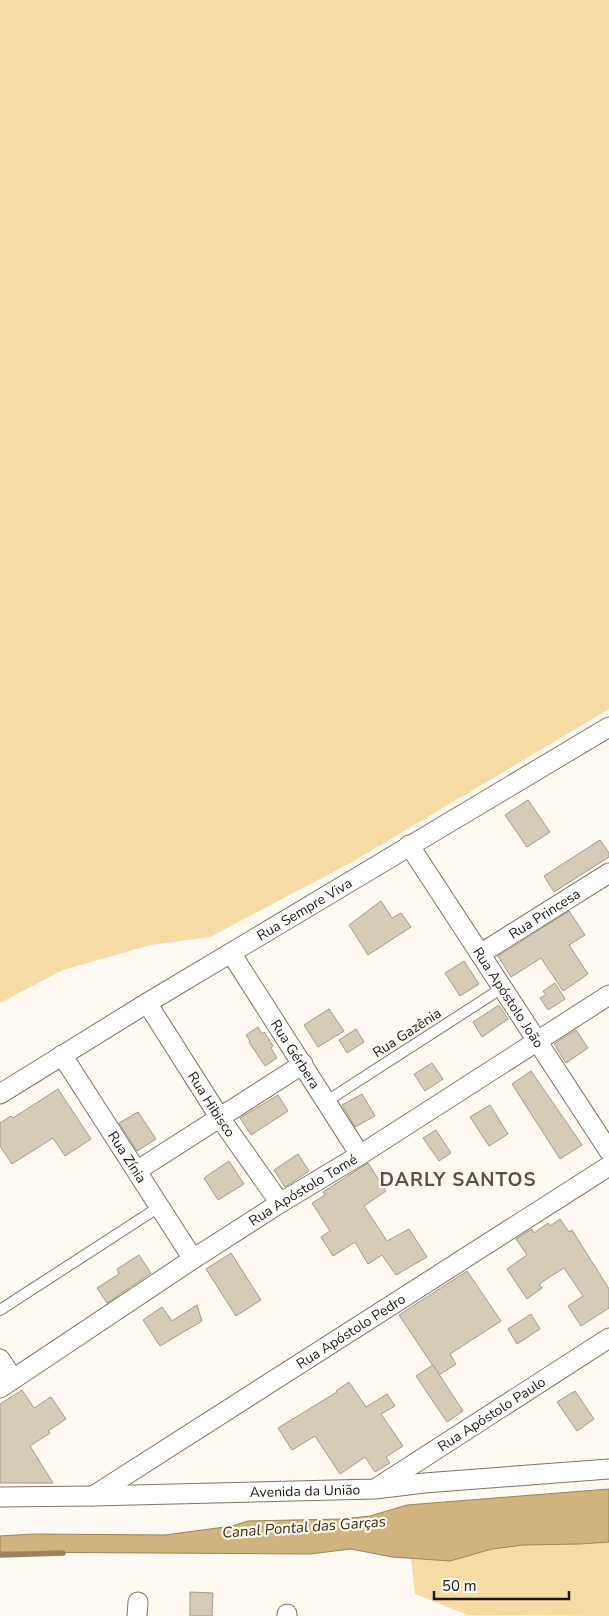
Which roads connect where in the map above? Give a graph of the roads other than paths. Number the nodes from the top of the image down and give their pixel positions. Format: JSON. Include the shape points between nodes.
{"nodes":[{"id":1,"x":609,"y":727,"type":"edge"},
{"id":2,"x":409,"y":845,"type":"junction"},
{"id":3,"x":609,"y":873,"type":"edge"},
{"id":4,"x":231,"y":953,"type":"junction"},
{"id":5,"x":480,"y":954,"type":"junction"},
{"id":6,"x":502,"y":988,"type":"junction"},
{"id":7,"x":609,"y":995,"type":"edge"},
{"id":8,"x":147,"y":1003,"type":"junction"},
{"id":9,"x":537,"y":1042,"type":"junction"},
{"id":10,"x":62,"y":1055,"type":"junction"},
{"id":11,"x":303,"y":1064,"type":"junction"},
{"id":12,"x":0,"y":1094,"type":"edge"},
{"id":13,"x":326,"y":1101,"type":"junction"},
{"id":14,"x":220,"y":1118,"type":"junction"},
{"id":15,"x":609,"y":1151,"type":"edge"},
{"id":16,"x":360,"y":1155,"type":"junction"},
{"id":17,"x":609,"y":1166,"type":"edge"},
{"id":18,"x":138,"y":1170,"type":"junction"},
{"id":19,"x":280,"y":1203,"type":"junction"},
{"id":20,"x":159,"y":1207,"type":"junction"},
{"id":21,"x":193,"y":1259,"type":"junction"},
{"id":22,"x":0,"y":1310,"type":"edge"},
{"id":23,"x":609,"y":1338,"type":"edge"},
{"id":24,"x":0,"y":1359,"type":"edge"},
{"id":25,"x":7,"y":1383,"type":"edge"},
{"id":26,"x":609,"y":1470,"type":"edge"},
{"id":27,"x":375,"y":1489,"type":"junction"},
{"id":28,"x":93,"y":1496,"type":"junction"},
{"id":29,"x":0,"y":1497,"type":"edge"}],
"edges":[{"from":1,"to":2,"type":"street","name":"Rua Sempre Viva"},
{"from":2,"to":4,"type":"street","name":"Rua Sempre Viva"},
{"from":2,"to":5,"type":"street","name":"Rua Apóstolo João"},
{"from":3,"to":5,"type":"street","name":"Rua Princesa"},
{"from":4,"to":8,"type":"street","name":"Rua Sempre Viva"},
{"from":4,"to":11,"type":"street","name":"Rua Gérbera"},
{"from":5,"to":6,"type":"street","name":"Rua Apóstolo João"},
{"from":6,"to":9,"type":"street","name":"Rua Apóstolo João"},
{"from":6,"to":13,"type":"lane","name":"Rua Gazênia"},
{"from":7,"to":9,"type":"street","name":"Rua Apóstolo Tomé"},
{"from":8,"to":10,"type":"street","name":"Rua Sempre Viva"},
{"from":8,"to":14,"type":"street","name":"Rua Hibisco"},
{"from":9,"to":15,"type":"street","name":"Rua Apóstolo João"},
{"from":9,"to":16,"type":"street","name":"Rua Apóstolo Tomé"},
{"from":10,"to":12,"type":"street","name":"Rua Sempre Viva"},
{"from":10,"to":18,"type":"street","name":"Rua Zínia"},
{"from":11,"to":13,"type":"street","name":"Rua Gérbera"},
{"from":11,"to":14,"type":"street"},
{"from":13,"to":16,"type":"street","name":"Rua Gérbera"},
{"from":14,"to":18,"type":"street"},
{"from":14,"to":19,"type":"street","name":"Rua Hibisco"},
{"from":16,"to":19,"type":"street","name":"Rua Apóstolo Tomé"},
{"from":17,"to":28,"type":"street","name":"Rua Apóstolo Pedro"},
{"from":18,"to":20,"type":"street","name":"Rua Zínia"},
{"from":19,"to":21,"type":"street","name":"Rua Apóstolo Tomé"},
{"from":20,"to":21,"type":"street","name":"Rua Zínia"},
{"from":20,"to":22,"type":"lane"},
{"from":21,"to":25,"type":"street","name":"Rua Apóstolo Tomé"},
{"from":23,"to":27,"type":"street","name":"Rua Apóstolo Paulo"},
{"from":24,"to":25,"type":"street"},
{"from":26,"to":27,"type":"street","name":"Avenida da União"},
{"from":27,"to":28,"type":"street","name":"Avenida da União"},
{"from":28,"to":29,"type":"street","name":"Avenida da União"}]}
